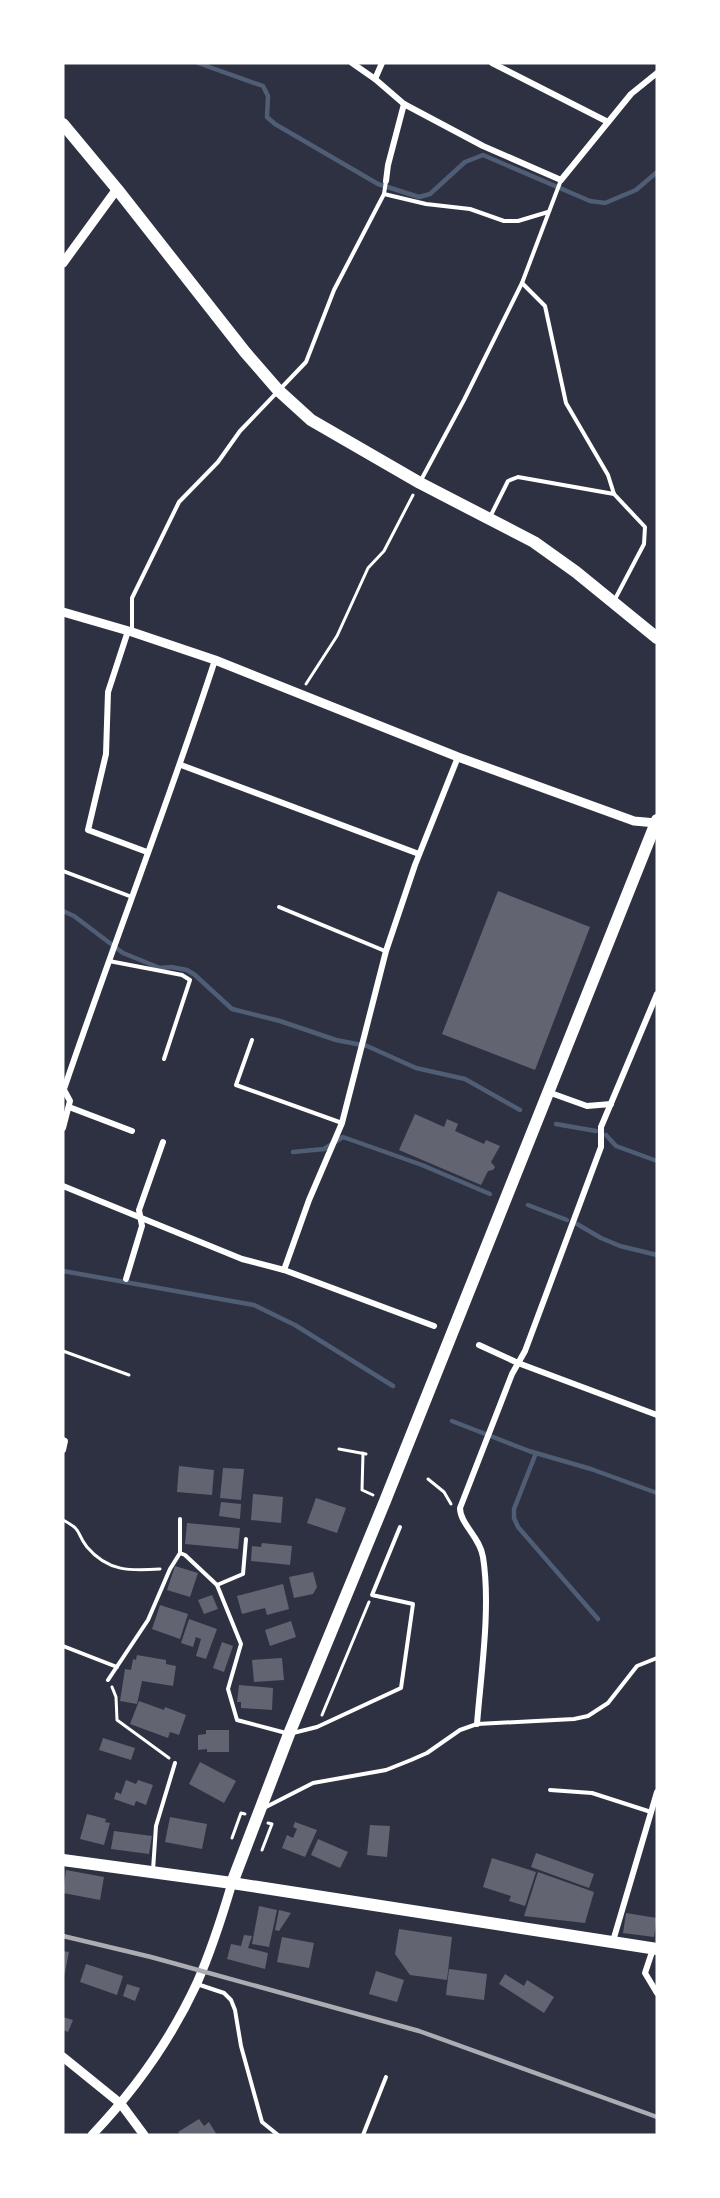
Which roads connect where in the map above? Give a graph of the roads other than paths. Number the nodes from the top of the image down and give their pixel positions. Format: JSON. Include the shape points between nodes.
{"nodes":[{"id":1,"x":352,"y":63,"type":"edge"},
{"id":2,"x":382,"y":63,"type":"edge"},
{"id":3,"x":492,"y":63,"type":"edge"},
{"id":4,"x":657,"y":73,"type":"edge"},
{"id":5,"x":375,"y":78,"type":"junction"},
{"id":6,"x":404,"y":104,"type":"junction"},
{"id":7,"x":608,"y":122,"type":"junction"},
{"id":8,"x":63,"y":124,"type":"edge"},
{"id":9,"x":386,"y":181,"type":"joint"},
{"id":10,"x":560,"y":182,"type":"junction"},
{"id":11,"x":117,"y":189,"type":"junction"},
{"id":12,"x":384,"y":192,"type":"junction"},
{"id":13,"x":548,"y":212,"type":"junction"},
{"id":14,"x":63,"y":263,"type":"edge"},
{"id":15,"x":522,"y":283,"type":"junction"},
{"id":16,"x":278,"y":390,"type":"junction"},
{"id":17,"x":420,"y":483,"type":"junction"},
{"id":18,"x":614,"y":494,"type":"junction"},
{"id":19,"x":489,"y":518,"type":"junction"},
{"id":20,"x":614,"y":602,"type":"junction"},
{"id":21,"x":63,"y":612,"type":"edge"},
{"id":22,"x":130,"y":631,"type":"junction"},
{"id":23,"x":657,"y":638,"type":"edge"},
{"id":24,"x":216,"y":660,"type":"junction"},
{"id":25,"x":458,"y":757,"type":"junction"},
{"id":26,"x":181,"y":765,"type":"junction"},
{"id":27,"x":657,"y":822,"type":"edge"},
{"id":28,"x":147,"y":852,"type":"junction"},
{"id":29,"x":419,"y":854,"type":"junction"},
{"id":30,"x":63,"y":871,"type":"edge"},
{"id":31,"x":132,"y":897,"type":"junction"},
{"id":32,"x":279,"y":907,"type":"dead end"},
{"id":33,"x":386,"y":951,"type":"junction"},
{"id":34,"x":108,"y":961,"type":"junction"},
{"id":35,"x":657,"y":994,"type":"edge"},
{"id":36,"x":252,"y":1040,"type":"dead end"},
{"id":37,"x":164,"y":1059,"type":"dead end"},
{"id":38,"x":63,"y":1088,"type":"edge"},
{"id":39,"x":548,"y":1092,"type":"junction"},
{"id":40,"x":611,"y":1104,"type":"junction"},
{"id":41,"x":69,"y":1107,"type":"junction"},
{"id":42,"x":342,"y":1123,"type":"junction"},
{"id":43,"x":63,"y":1128,"type":"edge"},
{"id":44,"x":132,"y":1131,"type":"dead end"},
{"id":45,"x":163,"y":1142,"type":"dead end"},
{"id":46,"x":63,"y":1186,"type":"edge"},
{"id":47,"x":141,"y":1216,"type":"junction"},
{"id":48,"x":284,"y":1270,"type":"junction"},
{"id":49,"x":126,"y":1279,"type":"dead end"},
{"id":50,"x":434,"y":1326,"type":"dead end"},
{"id":51,"x":479,"y":1345,"type":"dead end"},
{"id":52,"x":518,"y":1363,"type":"junction"},
{"id":53,"x":657,"y":1415,"type":"edge"},
{"id":54,"x":63,"y":1440,"type":"edge"},
{"id":55,"x":63,"y":1450,"type":"edge"},
{"id":56,"x":180,"y":1519,"type":"dead end"},
{"id":57,"x":400,"y":1527,"type":"dead end"},
{"id":58,"x":246,"y":1539,"type":"dead end"},
{"id":59,"x":180,"y":1553,"type":"junction"},
{"id":60,"x":217,"y":1585,"type":"junction"},
{"id":61,"x":63,"y":1646,"type":"edge"},
{"id":62,"x":657,"y":1658,"type":"edge"},
{"id":63,"x":117,"y":1667,"type":"junction"},
{"id":64,"x":108,"y":1680,"type":"road end"},
{"id":65,"x":477,"y":1724,"type":"junction"},
{"id":66,"x":289,"y":1734,"type":"junction"},
{"id":67,"x":175,"y":1763,"type":"road end"},
{"id":68,"x":550,"y":1790,"type":"dead end"},
{"id":69,"x":657,"y":1792,"type":"edge"},
{"id":70,"x":258,"y":1812,"type":"junction"},
{"id":71,"x":651,"y":1812,"type":"junction"},
{"id":72,"x":63,"y":1860,"type":"edge"},
{"id":73,"x":153,"y":1872,"type":"junction"},
{"id":74,"x":232,"y":1883,"type":"junction"},
{"id":75,"x":613,"y":1941,"type":"junction"},
{"id":76,"x":655,"y":1948,"type":"edge"},
{"id":77,"x":197,"y":1983,"type":"junction"},
{"id":78,"x":657,"y":1994,"type":"edge"},
{"id":79,"x":63,"y":2056,"type":"edge"},
{"id":80,"x":386,"y":2077,"type":"dead end"},
{"id":81,"x":121,"y":2104,"type":"junction"},
{"id":82,"x":92,"y":2135,"type":"edge"},
{"id":83,"x":144,"y":2135,"type":"edge"},
{"id":84,"x":278,"y":2135,"type":"edge"},
{"id":85,"x":363,"y":2135,"type":"edge"}],
"edges":[{"from":1,"to":5,"type":"street"},
{"from":2,"to":5,"type":"street"},
{"from":3,"to":7,"type":"street"},
{"from":4,"to":7,"type":"street","via":[[631,94]]},
{"from":5,"to":6,"type":"street"},
{"from":6,"to":9,"type":"street"},
{"from":6,"to":10,"type":"street"},
{"from":7,"to":10,"type":"street"},
{"from":8,"to":11,"type":"main road"},
{"from":9,"to":12,"type":"lane"},
{"from":10,"to":13,"type":"lane"},
{"from":11,"to":14,"type":"street"},
{"from":11,"to":16,"type":"main road"},
{"from":12,"to":13,"type":"lane","via":[[426,204],[470,209],[504,221]]},
{"from":12,"to":16,"type":"lane","via":[[334,290],[306,362]]},
{"from":13,"to":15,"type":"lane"},
{"from":15,"to":17,"type":"lane"},
{"from":15,"to":18,"type":"lane","via":[[545,306],[566,403],[608,475]]},
{"from":16,"to":17,"type":"main road","via":[[311,420]]},
{"from":16,"to":22,"type":"lane","via":[[179,502],[132,598]]},
{"from":17,"to":19,"type":"main road"},
{"from":18,"to":19,"type":"lane","via":[[518,477],[508,481]]},
{"from":18,"to":20,"type":"lane","via":[[645,527],[644,544]]},
{"from":19,"to":20,"type":"main road","via":[[534,542]]},
{"from":20,"to":23,"type":"main road"},
{"from":21,"to":22,"type":"street"},
{"from":22,"to":24,"type":"street"},
{"from":22,"to":28,"type":"street","via":[[108,692],[106,754],[87,830]]},
{"from":24,"to":25,"type":"street"},
{"from":24,"to":26,"type":"street"},
{"from":25,"to":27,"type":"street","via":[[634,820]]},
{"from":25,"to":29,"type":"street"},
{"from":26,"to":28,"type":"street"},
{"from":26,"to":29,"type":"street"},
{"from":27,"to":39,"type":"main road"},
{"from":28,"to":31,"type":"street"},
{"from":29,"to":33,"type":"street"},
{"from":30,"to":31,"type":"lane"},
{"from":31,"to":34,"type":"street"},
{"from":32,"to":33,"type":"lane"},
{"from":33,"to":42,"type":"street"},
{"from":34,"to":37,"type":"lane","via":[[182,975],[190,980]]},
{"from":34,"to":38,"type":"street"},
{"from":35,"to":40,"type":"street"},
{"from":36,"to":42,"type":"lane","via":[[236,1085]]},
{"from":38,"to":41,"type":"street"},
{"from":39,"to":40,"type":"street","via":[[587,1106]]},
{"from":39,"to":66,"type":"main road"},
{"from":40,"to":52,"type":"street","via":[[601,1127],[601,1147]]},
{"from":41,"to":43,"type":"street"},
{"from":41,"to":44,"type":"street"},
{"from":42,"to":48,"type":"street"},
{"from":45,"to":47,"type":"street","via":[[139,1210]]},
{"from":46,"to":47,"type":"street"},
{"from":47,"to":48,"type":"street","via":[[242,1258]]},
{"from":47,"to":49,"type":"street","via":[[142,1226]]},
{"from":48,"to":50,"type":"street"},
{"from":51,"to":52,"type":"street"},
{"from":52,"to":53,"type":"street"},
{"from":52,"to":65,"type":"street","via":[[460,1511],[480,1544],[486,1588]]},
{"from":54,"to":55,"type":"street"},
{"from":56,"to":59,"type":"lane"},
{"from":57,"to":66,"type":"lane","via":[[372,1595],[413,1604],[401,1688],[316,1727]]},
{"from":58,"to":60,"type":"lane","via":[[243,1574]]},
{"from":59,"to":60,"type":"lane"},
{"from":59,"to":63,"type":"lane","via":[[148,1620]]},
{"from":60,"to":66,"type":"lane","via":[[241,1644],[228,1689],[237,1720]]},
{"from":61,"to":63,"type":"lane"},
{"from":62,"to":65,"type":"lane","via":[[637,1666],[608,1703],[588,1716]]},
{"from":63,"to":64,"type":"lane"},
{"from":65,"to":70,"type":"lane","via":[[411,1760],[386,1770],[313,1783]]},
{"from":66,"to":70,"type":"main road"},
{"from":67,"to":73,"type":"lane","via":[[156,1826]]},
{"from":68,"to":71,"type":"lane","via":[[592,1793]]},
{"from":69,"to":71,"type":"street"},
{"from":70,"to":74,"type":"main road"},
{"from":71,"to":75,"type":"street"},
{"from":72,"to":73,"type":"main road"},
{"from":73,"to":74,"type":"main road"},
{"from":74,"to":75,"type":"main road"},
{"from":74,"to":77,"type":"street"},
{"from":75,"to":76,"type":"main road"},
{"from":76,"to":78,"type":"street","via":[[645,1973]]},
{"from":77,"to":81,"type":"street","via":[[171,2031]]},
{"from":77,"to":84,"type":"lane","via":[[231,2000],[262,2122]]},
{"from":79,"to":81,"type":"street"},
{"from":80,"to":85,"type":"lane"},
{"from":81,"to":82,"type":"street"},
{"from":81,"to":83,"type":"street"}]}
